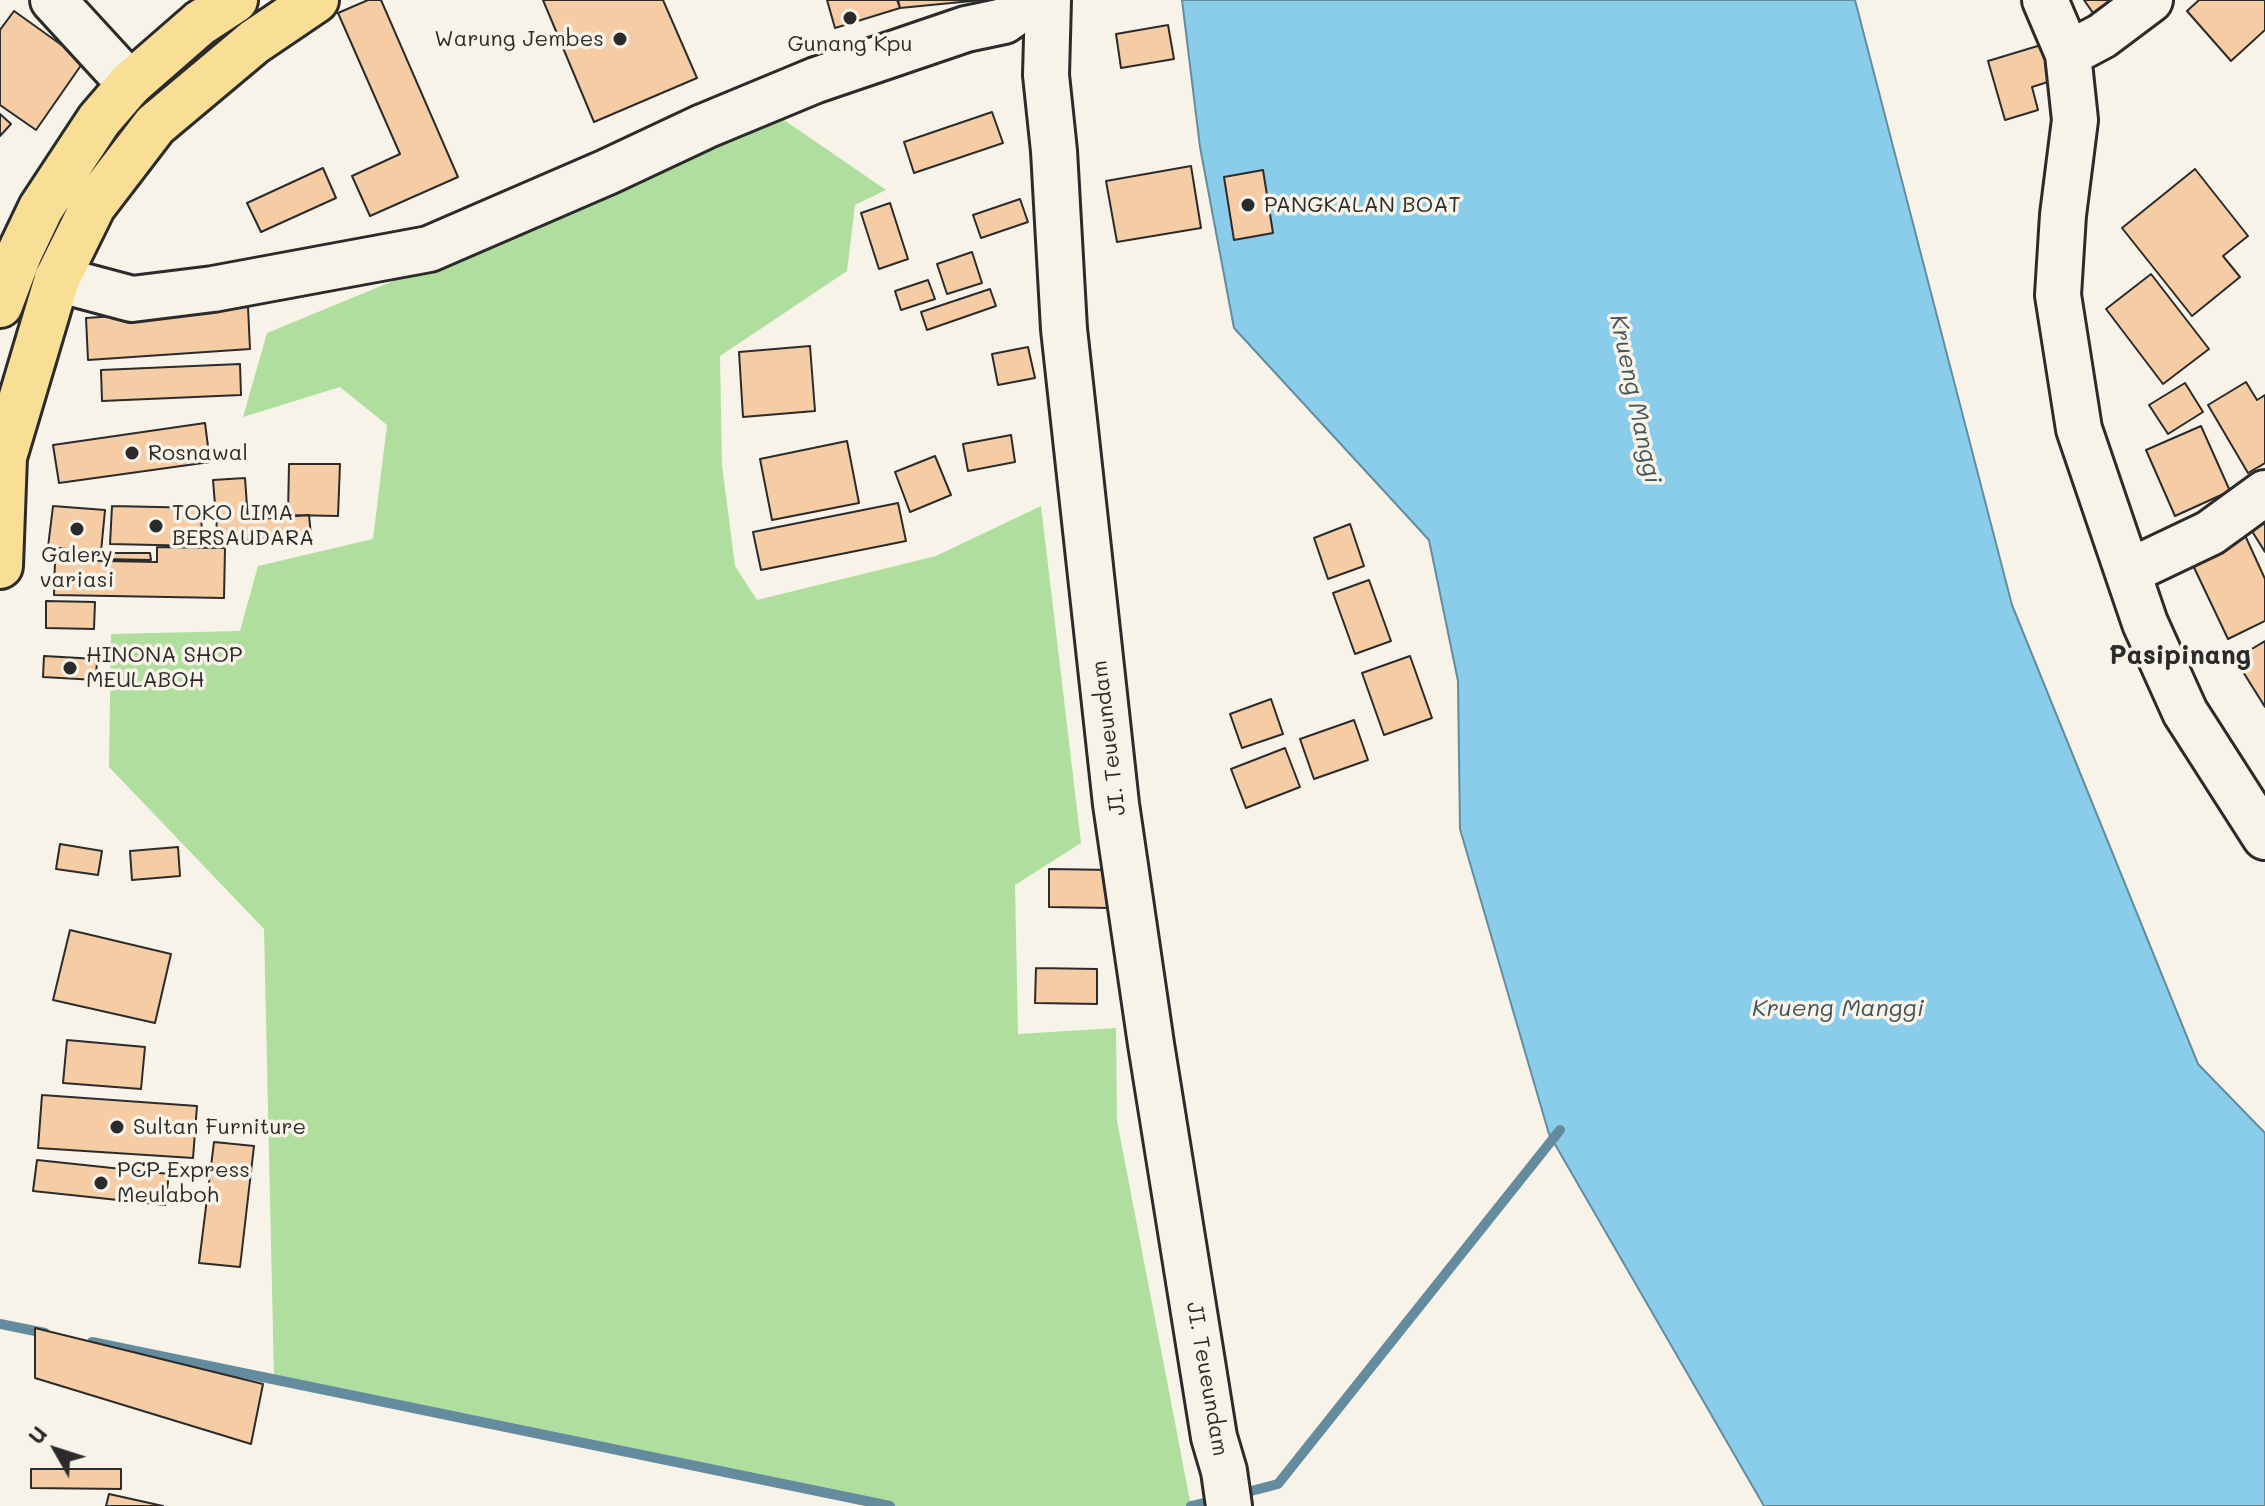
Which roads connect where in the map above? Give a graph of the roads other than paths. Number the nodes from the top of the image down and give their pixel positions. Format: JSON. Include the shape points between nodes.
{"nodes":[{"id":1,"x":53,"y":0,"type":"edge"},
{"id":2,"x":235,"y":0,"type":"edge"},
{"id":3,"x":316,"y":0,"type":"edge"},
{"id":4,"x":1048,"y":0,"type":"edge"},
{"id":5,"x":2045,"y":0,"type":"edge"},
{"id":6,"x":2150,"y":0,"type":"edge"},
{"id":7,"x":1001,"y":16,"type":"edge"},
{"id":8,"x":2068,"y":54,"type":"junction"},
{"id":9,"x":130,"y":84,"type":"junction"},
{"id":10,"x":57,"y":279,"type":"junction"},
{"id":11,"x":0,"y":305,"type":"edge"},
{"id":12,"x":2265,"y":493,"type":"edge"},
{"id":13,"x":0,"y":566,"type":"edge"},
{"id":14,"x":2128,"y":572,"type":"junction"},
{"id":15,"x":2252,"y":790,"type":"edge"},
{"id":16,"x":2265,"y":837,"type":"edge"},
{"id":17,"x":1227,"y":1488,"type":"edge"}],
"edges":[{"from":1,"to":9,"type":"street"},
{"from":2,"to":9,"type":"highway"},
{"from":3,"to":10,"type":"highway","via":[[254,42],[155,125],[93,206]]},
{"from":4,"to":17,"type":"street","name":"JI. Teueundam","via":[[1046,75],[1064,329],[1116,804],[1214,1437]]},
{"from":5,"to":8,"type":"street"},
{"from":6,"to":8,"type":"street"},
{"from":7,"to":10,"type":"street","via":[[816,80],[429,249],[132,299]]},
{"from":8,"to":14,"type":"street","via":[[2075,120],[2058,295],[2079,429]]},
{"from":9,"to":11,"type":"highway","via":[[99,120],[41,208]]},
{"from":10,"to":13,"type":"highway","via":[[4,457]]},
{"from":12,"to":14,"type":"street","via":[[2210,533]]},
{"from":14,"to":15,"type":"street","via":[[2185,712]]},
{"from":15,"to":16,"type":"street"}]}
